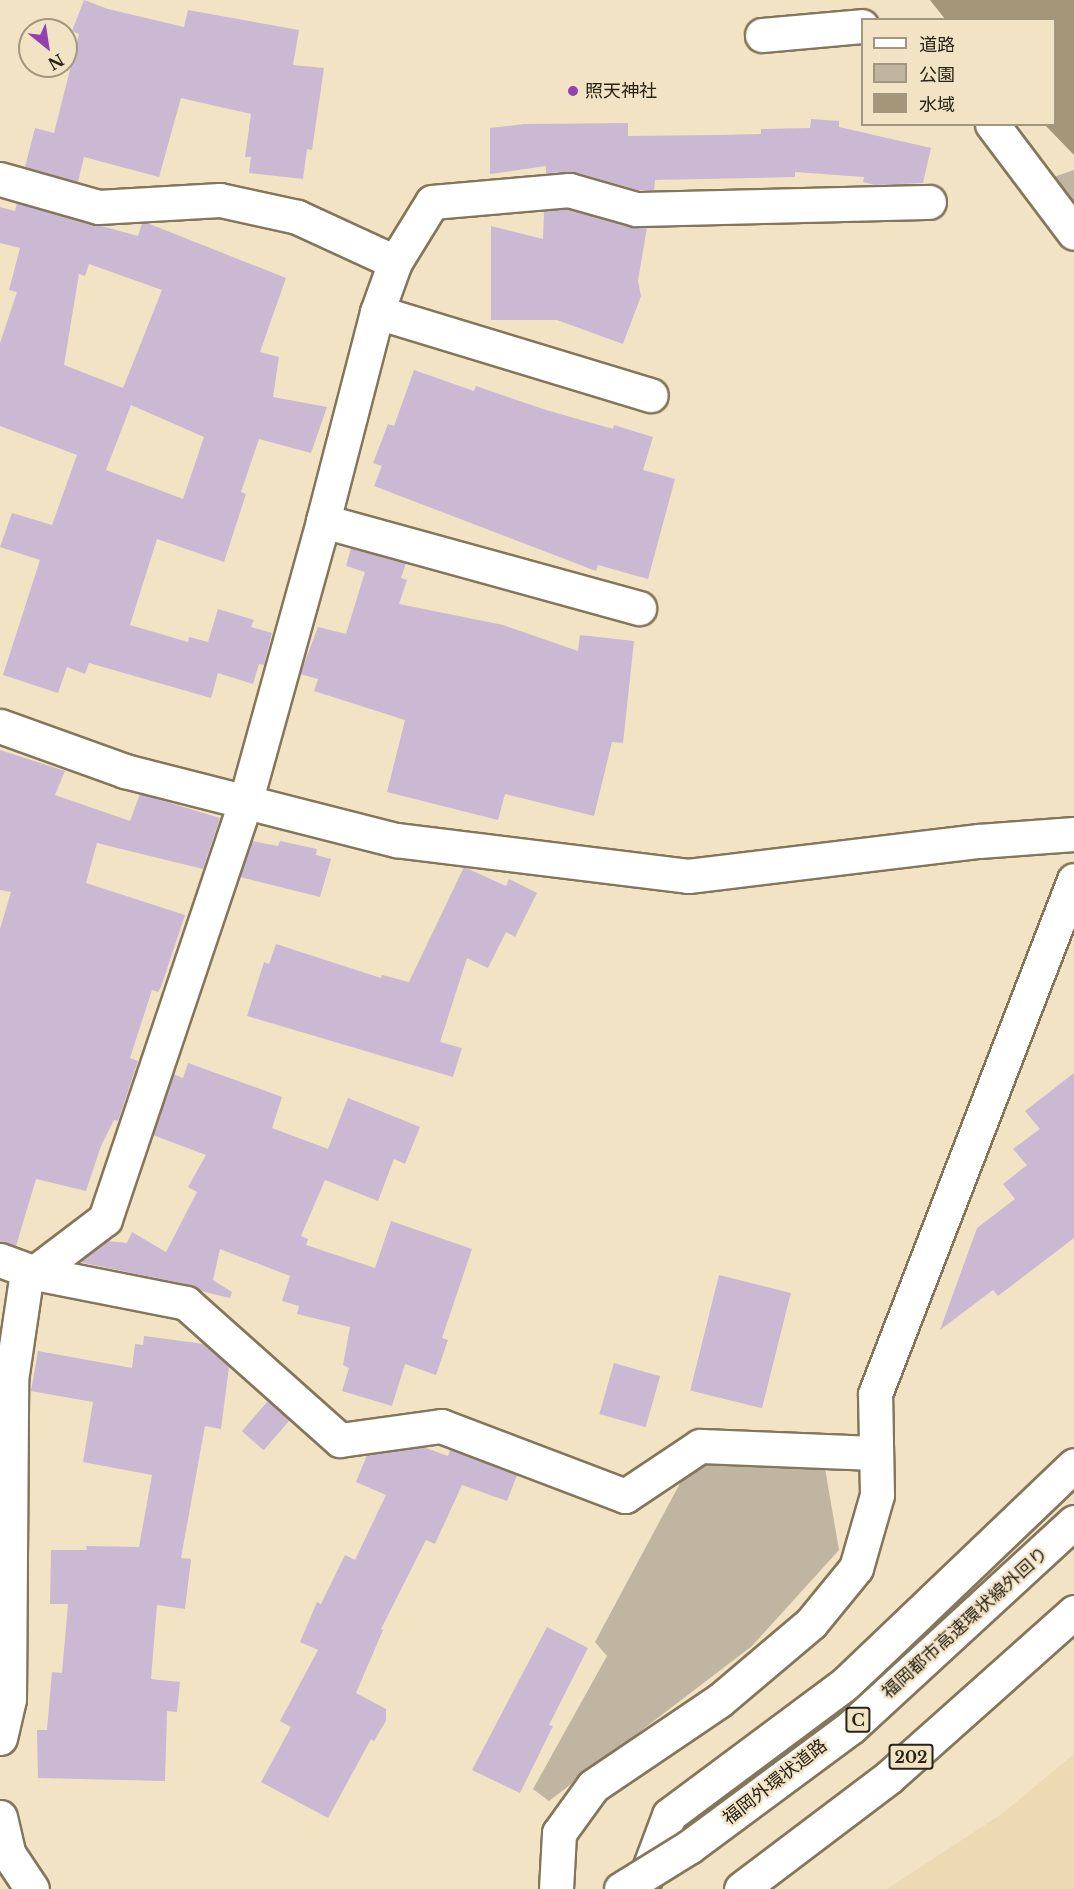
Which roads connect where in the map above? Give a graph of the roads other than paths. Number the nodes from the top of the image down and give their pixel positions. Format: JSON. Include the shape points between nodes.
{"nodes":[{"id":1,"x":861,"y":26,"type":"edge"},
{"id":2,"x":762,"y":34,"type":"dead end"},
{"id":3,"x":994,"y":126,"type":"edge"},
{"id":4,"x":0,"y":179,"type":"edge"},
{"id":5,"x":929,"y":202,"type":"dead end"},
{"id":6,"x":1074,"y":233,"type":"edge"},
{"id":7,"x":395,"y":262,"type":"junction"},
{"id":8,"x":377,"y":312,"type":"junction"},
{"id":9,"x":651,"y":394,"type":"dead end"},
{"id":10,"x":323,"y":521,"type":"junction"},
{"id":11,"x":639,"y":608,"type":"dead end"},
{"id":12,"x":0,"y":726,"type":"edge"},
{"id":13,"x":244,"y":802,"type":"junction"},
{"id":14,"x":1074,"y":834,"type":"edge"},
{"id":15,"x":1074,"y":880,"type":"edge"},
{"id":16,"x":0,"y":1260,"type":"edge"},
{"id":17,"x":35,"y":1273,"type":"junction"},
{"id":18,"x":876,"y":1453,"type":"junction"},
{"id":19,"x":1074,"y":1465,"type":"edge"},
{"id":20,"x":1074,"y":1521,"type":"edge"},
{"id":21,"x":1074,"y":1612,"type":"edge"},
{"id":22,"x":0,"y":1738,"type":"edge"},
{"id":23,"x":0,"y":1817,"type":"edge"},
{"id":24,"x":631,"y":1886,"type":"edge"},
{"id":25,"x":32,"y":1889,"type":"edge"},
{"id":26,"x":556,"y":1889,"type":"edge"},
{"id":27,"x":740,"y":1889,"type":"edge"}],
"edges":[{"from":1,"to":2,"type":"main road"},
{"from":3,"to":6,"type":"main road"},
{"from":4,"to":7,"type":"main road","via":[[98,207],[220,200],[297,217]]},
{"from":5,"to":7,"type":"main road","via":[[636,209],[569,190],[432,202]]},
{"from":7,"to":8,"type":"main road"},
{"from":8,"to":9,"type":"main road"},
{"from":8,"to":10,"type":"main road"},
{"from":10,"to":11,"type":"main road"},
{"from":10,"to":13,"type":"main road"},
{"from":12,"to":13,"type":"main road","via":[[125,771]]},
{"from":13,"to":14,"type":"main road","via":[[396,840],[688,876]]},
{"from":13,"to":17,"type":"main road","via":[[105,1219]]},
{"from":15,"to":18,"type":"main road","via":[[875,1394]]},
{"from":16,"to":17,"type":"main road"},
{"from":17,"to":18,"type":"main road","via":[[186,1303],[340,1440],[441,1426],[625,1496],[700,1446]]},
{"from":17,"to":22,"type":"main road","via":[[26,1279],[11,1380],[9,1699]]},
{"from":18,"to":26,"type":"main road","via":[[877,1495],[856,1568],[811,1623],[720,1700],[593,1786],[559,1833]]},
{"from":19,"to":24,"type":"main road","via":[[846,1683],[669,1815]]},
{"from":20,"to":24,"type":"main road","name":"福岡都市高速環状線外回り","number":"C","bridge":true,"via":[[851,1727]]},
{"from":21,"to":27,"type":"main road","bridge":true,"via":[[889,1777]]},
{"from":23,"to":25,"type":"main road","via":[[8,1853]]}]}
